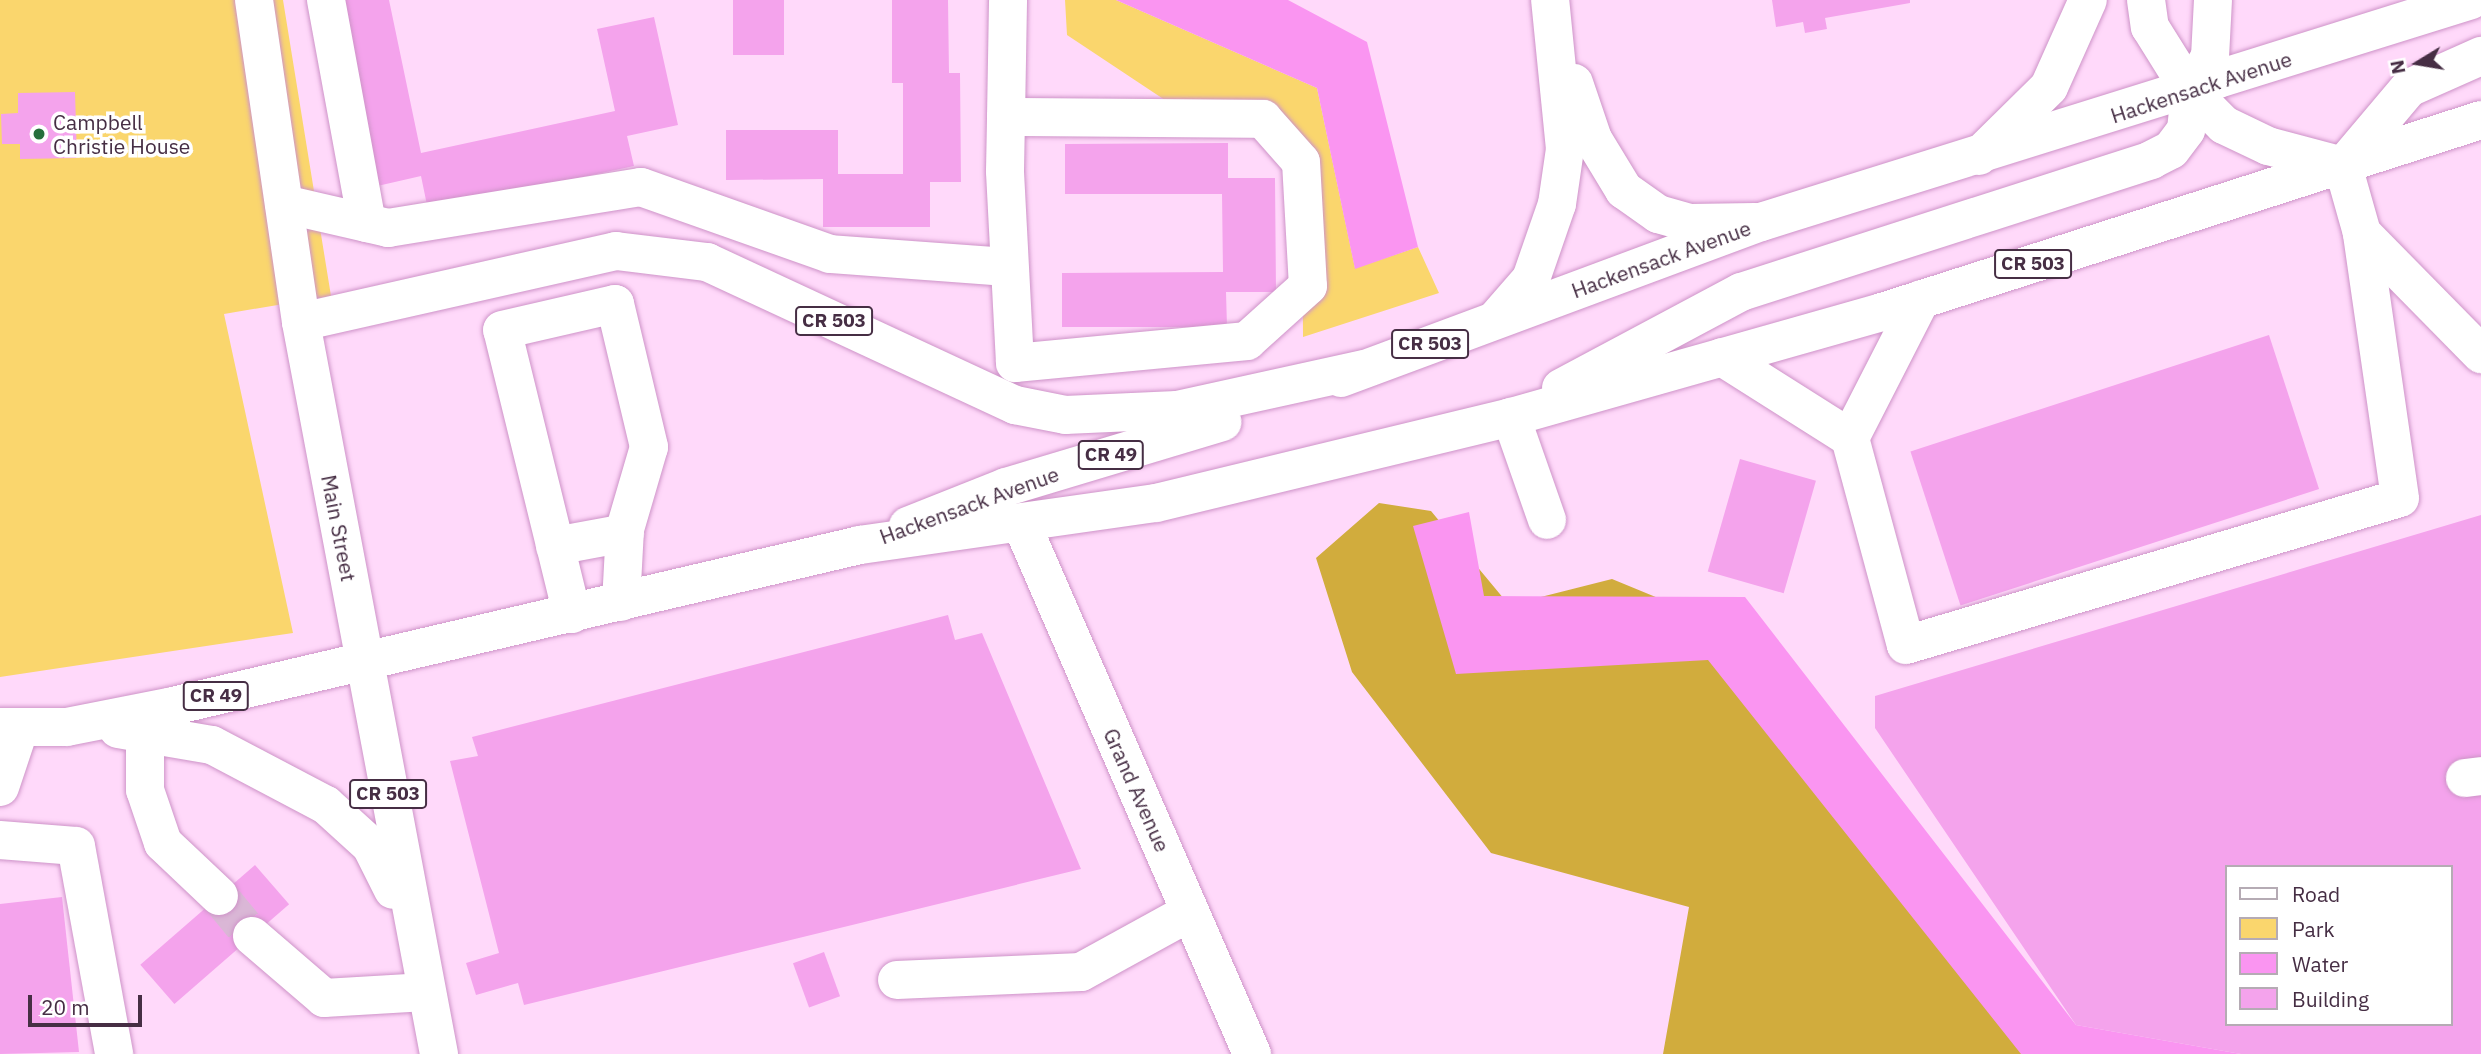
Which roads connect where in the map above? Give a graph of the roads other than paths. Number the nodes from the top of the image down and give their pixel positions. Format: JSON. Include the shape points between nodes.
{"nodes":[{"id":1,"x":254,"y":0,"type":"edge"},
{"id":2,"x":326,"y":0,"type":"edge"},
{"id":3,"x":1008,"y":0,"type":"edge"},
{"id":4,"x":2088,"y":0,"type":"edge"},
{"id":5,"x":2146,"y":0,"type":"edge"},
{"id":6,"x":2213,"y":0,"type":"edge"},
{"id":7,"x":2471,"y":0,"type":"edge"},
{"id":8,"x":1552,"y":13,"type":"edge"},
{"id":9,"x":2481,"y":56,"type":"edge"},
{"id":10,"x":2190,"y":91,"type":"junction"},
{"id":11,"x":1006,"y":117,"type":"junction"},
{"id":12,"x":2481,"y":120,"type":"edge"},
{"id":13,"x":1978,"y":156,"type":"junction"},
{"id":14,"x":2343,"y":166,"type":"junction"},
{"id":15,"x":284,"y":204,"type":"junction"},
{"id":16,"x":1761,"y":222,"type":"junction"},
{"id":17,"x":368,"y":223,"type":"junction"},
{"id":18,"x":2362,"y":233,"type":"junction"},
{"id":19,"x":1009,"y":267,"type":"junction"},
{"id":20,"x":1922,"y":299,"type":"junction"},
{"id":21,"x":1497,"y":318,"type":"junction"},
{"id":22,"x":300,"y":322,"type":"junction"},
{"id":23,"x":2481,"y":354,"type":"edge"},
{"id":24,"x":1722,"y":357,"type":"junction"},
{"id":25,"x":1015,"y":363,"type":"junction"},
{"id":26,"x":1364,"y":369,"type":"junction"},
{"id":27,"x":1015,"y":405,"type":"junction"},
{"id":28,"x":1511,"y":417,"type":"junction"},
{"id":29,"x":1850,"y":438,"type":"junction"},
{"id":30,"x":1547,"y":520,"type":"dead end"},
{"id":31,"x":1021,"y":525,"type":"junction"},
{"id":32,"x":625,"y":533,"type":"junction"},
{"id":33,"x":860,"y":545,"type":"junction"},
{"id":34,"x":555,"y":546,"type":"junction"},
{"id":35,"x":621,"y":602,"type":"junction"},
{"id":36,"x":572,"y":614,"type":"junction"},
{"id":37,"x":364,"y":661,"type":"junction"},
{"id":38,"x":10,"y":727,"type":"edge"},
{"id":39,"x":67,"y":727,"type":"junction"},
{"id":40,"x":145,"y":730,"type":"junction"},
{"id":41,"x":0,"y":788,"type":"edge"},
{"id":42,"x":0,"y":839,"type":"edge"},
{"id":43,"x":219,"y":896,"type":"tunnel mouth"},
{"id":44,"x":1190,"y":912,"type":"junction"},
{"id":45,"x":412,"y":926,"type":"junction"},
{"id":46,"x":252,"y":936,"type":"tunnel mouth"},
{"id":47,"x":897,"y":980,"type":"dead end"},
{"id":48,"x":426,"y":992,"type":"junction"},
{"id":49,"x":114,"y":1054,"type":"edge"},
{"id":50,"x":439,"y":1054,"type":"edge"},
{"id":51,"x":1252,"y":1054,"type":"edge"}],
"edges":[{"from":1,"to":15,"type":"main road","name":"Main Street"},
{"from":2,"to":17,"type":"main road"},
{"from":3,"to":11,"type":"main road"},
{"from":4,"to":13,"type":"main road","via":[[2049,87]]},
{"from":5,"to":10,"type":"main road","via":[[2150,27]]},
{"from":6,"to":10,"type":"main road","via":[[2213,47]]},
{"from":7,"to":10,"type":"main road","name":"Hackensack Avenue","number":"CR 503"},
{"from":8,"to":16,"type":"main road","via":[[1593,139],[1624,190],[1658,214],[1690,223]]},
{"from":8,"to":21,"type":"main road","via":[[1565,149],[1557,204],[1531,279]]},
{"from":9,"to":14,"type":"main road","via":[[2409,88]]},
{"from":10,"to":13,"type":"main road","name":"Hackensack Avenue","number":"CR 503"},
{"from":10,"to":14,"type":"main road","via":[[2224,125],[2268,146]]},
{"from":10,"to":28,"type":"main road","via":[[2186,130],[2171,149],[2151,160],[1741,292]]},
{"from":11,"to":19,"type":"main road"},
{"from":11,"to":25,"type":"main road","via":[[1262,119],[1301,162],[1308,286],[1247,341]]},
{"from":12,"to":14,"type":"main road","name":"Hackensack Avenue","number":"CR 503"},
{"from":13,"to":16,"type":"main road","name":"Hackensack Avenue","number":"CR 503"},
{"from":14,"to":18,"type":"main road"},
{"from":14,"to":20,"type":"main road","name":"Hackensack Avenue","number":"CR 503"},
{"from":15,"to":17,"type":"main road"},
{"from":15,"to":22,"type":"main road","name":"Main Street"},
{"from":16,"to":21,"type":"main road","name":"Hackensack Avenue","number":"CR 503"},
{"from":17,"to":19,"type":"main road","via":[[388,228],[641,187],[830,254]]},
{"from":18,"to":23,"type":"main road"},
{"from":18,"to":29,"type":"main road","via":[[2400,498],[1906,645]]},
{"from":19,"to":25,"type":"main road"},
{"from":20,"to":24,"type":"main road","name":"Hackensack Avenue","number":"CR 503"},
{"from":20,"to":29,"type":"main road"},
{"from":21,"to":26,"type":"main road","name":"Hackensack Avenue","number":"CR 503"},
{"from":22,"to":27,"type":"main road","number":"CR 503","via":[[617,251],[708,262]]},
{"from":22,"to":37,"type":"main road","name":"Main Street","number":"CR 503"},
{"from":24,"to":28,"type":"main road","name":"Hackensack Avenue","number":"CR 503"},
{"from":24,"to":29,"type":"main road"},
{"from":25,"to":27,"type":"main road"},
{"from":26,"to":27,"type":"main road","number":"CR 503","via":[[1119,416]]},
{"from":26,"to":33,"type":"main road","name":"Hackensack Avenue","number":"CR 49","via":[[1247,415],[1006,487]]},
{"from":28,"to":30,"type":"main road"},
{"from":28,"to":31,"type":"main road","name":"Hackensack Avenue","number":"CR 503","via":[[1156,503]]},
{"from":31,"to":33,"type":"main road","name":"Hackensack Avenue","number":"CR 503"},
{"from":31,"to":44,"type":"main road","name":"Grand Avenue"},
{"from":32,"to":34,"type":"main road"},
{"from":32,"to":34,"type":"main road","via":[[649,447],[615,304],[502,330]]},
{"from":32,"to":35,"type":"main road"},
{"from":33,"to":35,"type":"main road","name":"Hackensack Avenue","number":"CR 503"},
{"from":34,"to":36,"type":"main road"},
{"from":35,"to":36,"type":"main road","name":"Hackensack Avenue","number":"CR 503"},
{"from":36,"to":37,"type":"main road","name":"Hackensack Avenue","number":"CR 503"},
{"from":37,"to":39,"type":"main road","number":"CR 49"},
{"from":37,"to":45,"type":"main road","name":"Main Street","number":"CR 503"},
{"from":38,"to":39,"type":"main road","number":"CR 49"},
{"from":38,"to":41,"type":"main road"},
{"from":39,"to":40,"type":"main road"},
{"from":40,"to":43,"type":"main road","via":[[145,790],[163,843]]},
{"from":40,"to":45,"type":"main road","via":[[212,745],[326,805],[371,846]]},
{"from":42,"to":49,"type":"main road","via":[[76,846]]},
{"from":44,"to":47,"type":"main road","via":[[1081,972]]},
{"from":44,"to":51,"type":"main road","name":"Grand Avenue"},
{"from":45,"to":48,"type":"main road","name":"Main Street","number":"CR 503"},
{"from":46,"to":48,"type":"main road","via":[[324,998]]},
{"from":48,"to":50,"type":"main road","name":"Main Street","number":"CR 503"}]}
